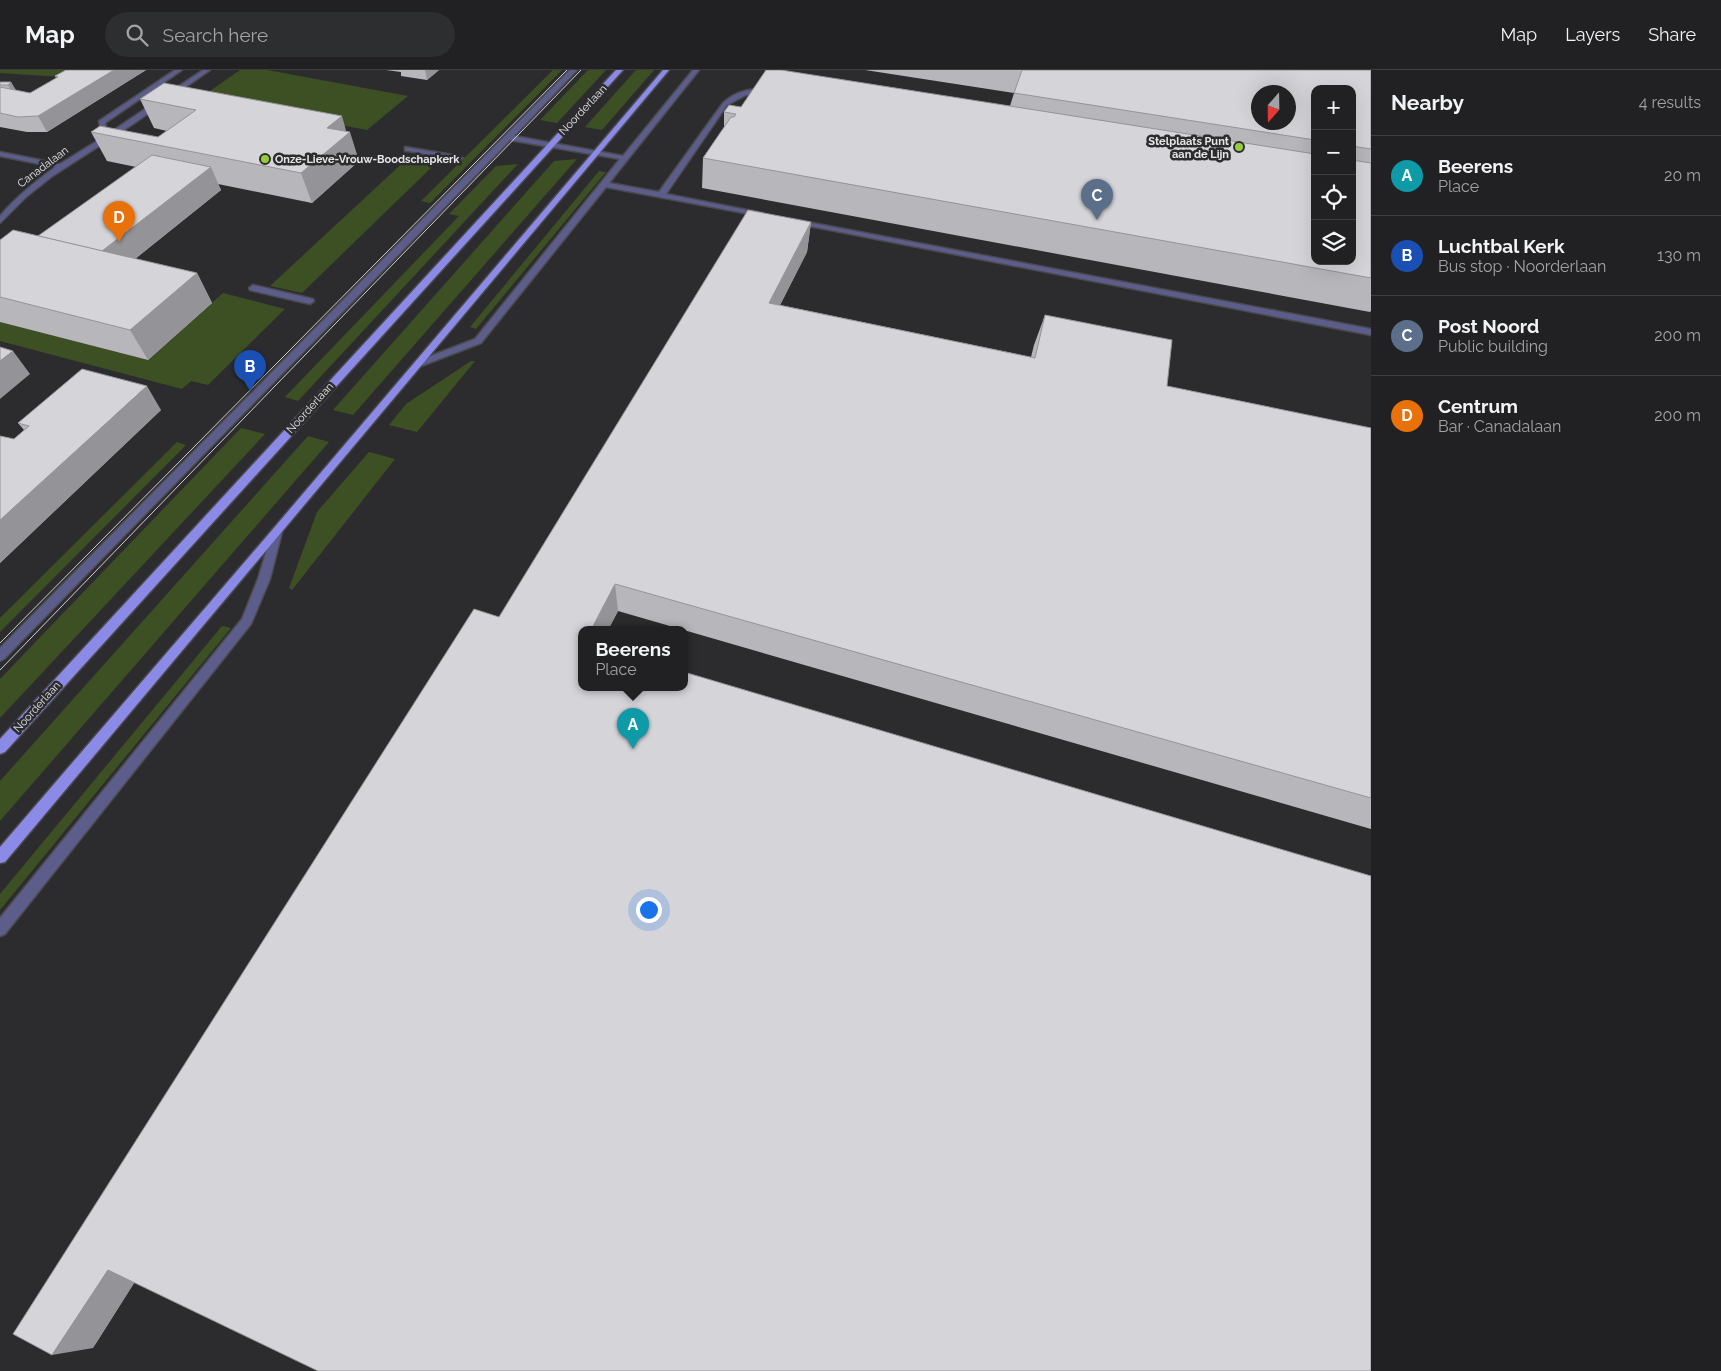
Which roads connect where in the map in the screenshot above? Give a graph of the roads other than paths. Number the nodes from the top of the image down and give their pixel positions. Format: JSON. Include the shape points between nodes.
{"nodes":[{"id":1,"x":180,"y":70,"type":"edge"},
{"id":2,"x":207,"y":70,"type":"edge"},
{"id":3,"x":574,"y":70,"type":"edge"},
{"id":4,"x":620,"y":70,"type":"edge"},
{"id":5,"x":666,"y":70,"type":"edge"},
{"id":6,"x":696,"y":70,"type":"edge"},
{"id":7,"x":773,"y":93,"type":"edge"},
{"id":8,"x":508,"y":137,"type":"junction"},
{"id":9,"x":106,"y":138,"type":"junction"},
{"id":10,"x":551,"y":145,"type":"junction"},
{"id":11,"x":408,"y":149,"type":"dead end"},
{"id":12,"x":598,"y":153,"type":"junction"},
{"id":13,"x":0,"y":154,"type":"edge"},
{"id":14,"x":459,"y":158,"type":"dead end"},
{"id":15,"x":625,"y":158,"type":"junction"},
{"id":16,"x":59,"y":166,"type":"junction"},
{"id":17,"x":604,"y":184,"type":"junction"},
{"id":18,"x":662,"y":195,"type":"junction"},
{"id":19,"x":767,"y":216,"type":"edge"},
{"id":20,"x":787,"y":220,"type":"edge"},
{"id":21,"x":0,"y":221,"type":"edge"},
{"id":22,"x":253,"y":288,"type":"dead end"},
{"id":23,"x":310,"y":301,"type":"dead end"},
{"id":24,"x":1371,"y":332,"type":"edge"},
{"id":25,"x":418,"y":364,"type":"junction"},
{"id":26,"x":277,"y":532,"type":"junction"},
{"id":27,"x":0,"y":656,"type":"edge"},
{"id":28,"x":0,"y":748,"type":"edge"},
{"id":29,"x":0,"y":857,"type":"edge"},
{"id":30,"x":0,"y":929,"type":"edge"}],
"edges":[{"from":1,"to":9,"type":"street","via":[[101,122]]},
{"from":2,"to":9,"type":"street","name":"Canadalaan"},
{"from":3,"to":8,"type":"street"},
{"from":4,"to":10,"type":"main road","name":"Noorderlaan"},
{"from":5,"to":12,"type":"main road"},
{"from":6,"to":15,"type":"street"},
{"from":7,"to":18,"type":"street","via":[[749,91],[732,97]]},
{"from":8,"to":10,"type":"street"},
{"from":8,"to":27,"type":"street"},
{"from":9,"to":16,"type":"street","name":"Canadalaan"},
{"from":10,"to":12,"type":"street"},
{"from":10,"to":28,"type":"main road","name":"Noorderlaan"},
{"from":11,"to":14,"type":"street"},
{"from":12,"to":15,"type":"street"},
{"from":12,"to":25,"type":"main road"},
{"from":13,"to":16,"type":"street"},
{"from":15,"to":17,"type":"street"},
{"from":16,"to":21,"type":"street","name":"Canadalaan","via":[[28,190]]},
{"from":17,"to":18,"type":"street"},
{"from":17,"to":25,"type":"street","via":[[478,341]]},
{"from":18,"to":19,"type":"street"},
{"from":20,"to":24,"type":"street"},
{"from":22,"to":23,"type":"street"},
{"from":25,"to":26,"type":"main road"},
{"from":26,"to":29,"type":"main road"},
{"from":26,"to":30,"type":"street","via":[[264,579],[247,621]]}]}
